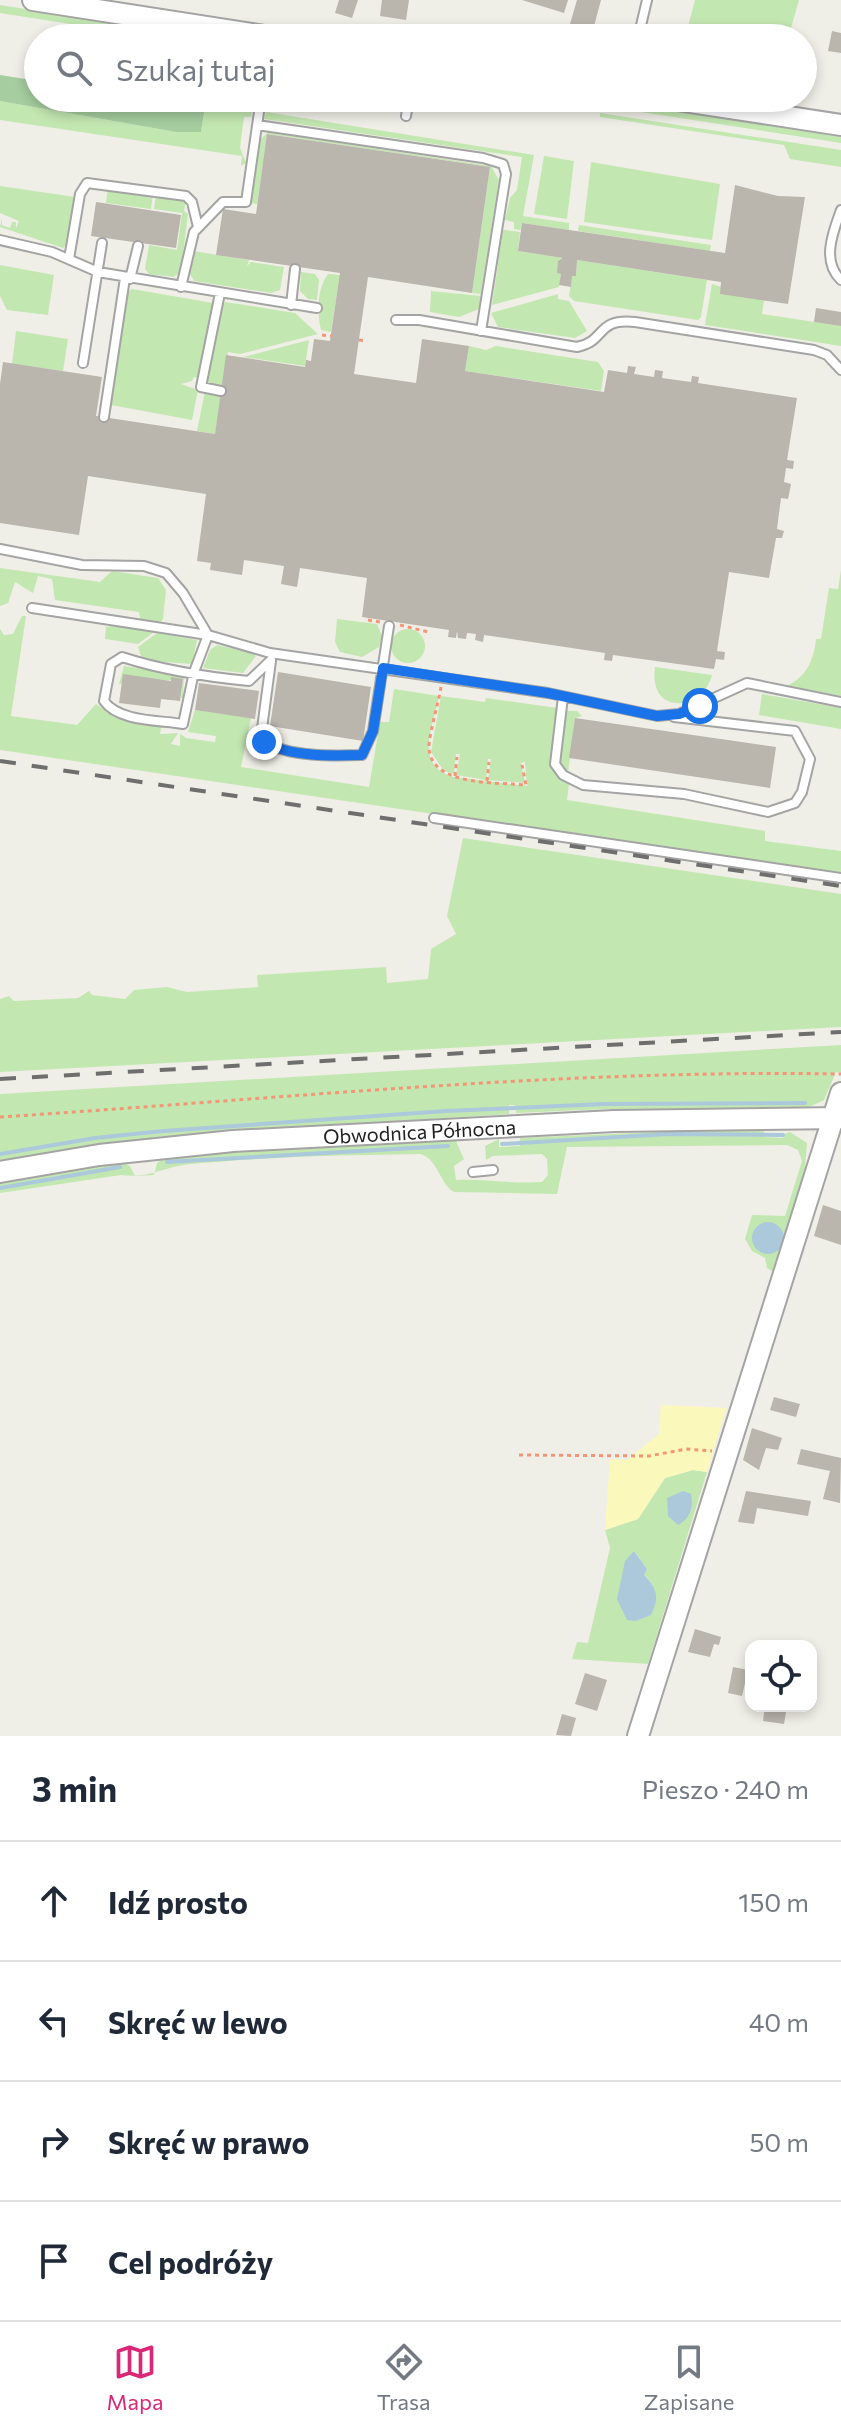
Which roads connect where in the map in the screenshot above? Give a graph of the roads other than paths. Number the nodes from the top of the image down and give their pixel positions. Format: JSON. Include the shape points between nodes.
{"nodes":[{"id":1,"x":647,"y":0,"type":"edge"},
{"id":2,"x":41,"y":1,"type":"edge"},
{"id":3,"x":187,"y":24,"type":"edge"},
{"id":4,"x":641,"y":24,"type":"edge"},
{"id":5,"x":259,"y":112,"type":"edge"},
{"id":6,"x":407,"y":112,"type":"edge"},
{"id":7,"x":756,"y":112,"type":"edge"},
{"id":8,"x":406,"y":116,"type":"dead end"},
{"id":9,"x":257,"y":125,"type":"junction"},
{"id":10,"x":841,"y":125,"type":"edge"},
{"id":11,"x":841,"y":210,"type":"edge"},
{"id":12,"x":198,"y":227,"type":"junction"},
{"id":13,"x":0,"y":240,"type":"edge"},
{"id":14,"x":102,"y":243,"type":"dead end"},
{"id":15,"x":138,"y":246,"type":"dead end"},
{"id":16,"x":69,"y":259,"type":"junction"},
{"id":17,"x":295,"y":269,"type":"dead end"},
{"id":18,"x":98,"y":272,"type":"junction"},
{"id":19,"x":128,"y":278,"type":"junction"},
{"id":20,"x":841,"y":280,"type":"edge"},
{"id":21,"x":181,"y":287,"type":"junction"},
{"id":22,"x":220,"y":293,"type":"junction"},
{"id":23,"x":291,"y":305,"type":"junction"},
{"id":24,"x":317,"y":308,"type":"dead end"},
{"id":25,"x":396,"y":320,"type":"dead end"},
{"id":26,"x":481,"y":331,"type":"junction"},
{"id":27,"x":83,"y":363,"type":"dead end"},
{"id":28,"x":841,"y":370,"type":"edge"},
{"id":29,"x":221,"y":391,"type":"dead end"},
{"id":30,"x":104,"y":417,"type":"dead end"},
{"id":31,"x":0,"y":549,"type":"edge"},
{"id":32,"x":32,"y":608,"type":"dead end"},
{"id":33,"x":389,"y":626,"type":"dead end"},
{"id":34,"x":208,"y":635,"type":"junction"},
{"id":35,"x":270,"y":656,"type":"junction"},
{"id":36,"x":383,"y":668,"type":"junction"},
{"id":37,"x":194,"y":672,"type":"junction"},
{"id":38,"x":563,"y":697,"type":"junction"},
{"id":39,"x":841,"y":702,"type":"edge"},
{"id":40,"x":657,"y":716,"type":"junction"},
{"id":41,"x":434,"y":818,"type":"dead end"},
{"id":42,"x":841,"y":878,"type":"edge"},
{"id":43,"x":841,"y":1093,"type":"edge"},
{"id":44,"x":837,"y":1118,"type":"edge"},
{"id":45,"x":493,"y":1170,"type":"dead end"},
{"id":46,"x":0,"y":1172,"type":"edge"},
{"id":47,"x":473,"y":1172,"type":"dead end"},
{"id":48,"x":638,"y":1736,"type":"edge"}],
"edges":[{"from":1,"to":4,"type":"lane"},
{"from":2,"to":3,"type":"street"},
{"from":5,"to":9,"type":"lane"},
{"from":6,"to":8,"type":"lane"},
{"from":7,"to":10,"type":"street"},
{"from":9,"to":12,"type":"lane","via":[[246,202],[223,202]]},
{"from":9,"to":26,"type":"lane","via":[[503,164],[506,174]]},
{"from":11,"to":20,"type":"lane","via":[[829,252],[833,272]]},
{"from":12,"to":16,"type":"lane","via":[[186,196],[87,183],[81,188]]},
{"from":12,"to":21,"type":"lane","via":[[188,247]]},
{"from":13,"to":16,"type":"lane"},
{"from":14,"to":18,"type":"lane"},
{"from":15,"to":19,"type":"lane"},
{"from":16,"to":18,"type":"lane"},
{"from":17,"to":23,"type":"lane"},
{"from":18,"to":19,"type":"lane"},
{"from":18,"to":27,"type":"lane"},
{"from":19,"to":21,"type":"lane"},
{"from":19,"to":30,"type":"lane"},
{"from":21,"to":22,"type":"lane"},
{"from":22,"to":23,"type":"lane"},
{"from":22,"to":29,"type":"lane","via":[[201,387]]},
{"from":23,"to":24,"type":"lane"},
{"from":25,"to":26,"type":"lane"},
{"from":26,"to":28,"type":"lane","via":[[577,347],[617,320],[814,350]]},
{"from":31,"to":34,"type":"lane","via":[[82,565],[144,566],[166,573]]},
{"from":32,"to":34,"type":"lane"},
{"from":33,"to":36,"type":"lane"},
{"from":34,"to":35,"type":"lane"},
{"from":34,"to":37,"type":"lane"},
{"from":35,"to":36,"type":"lane"},
{"from":35,"to":36,"type":"lane","via":[[264,742],[328,755],[362,755],[367,749]]},
{"from":35,"to":37,"type":"lane","via":[[249,681]]},
{"from":36,"to":38,"type":"lane"},
{"from":37,"to":37,"type":"lane","via":[[183,724],[115,712],[104,701],[111,664],[118,658]]},
{"from":38,"to":40,"type":"lane"},
{"from":38,"to":40,"type":"lane","via":[[555,764],[570,780],[684,794],[768,812],[795,803],[802,792],[810,759],[795,731]]},
{"from":39,"to":40,"type":"lane","via":[[747,683],[679,714]]},
{"from":41,"to":42,"type":"lane"},
{"from":43,"to":44,"type":"street"},
{"from":44,"to":46,"type":"street","name":"Obwodnica Północna","via":[[614,1121],[247,1140],[99,1155]]},
{"from":44,"to":48,"type":"street"},
{"from":45,"to":47,"type":"lane"}]}
